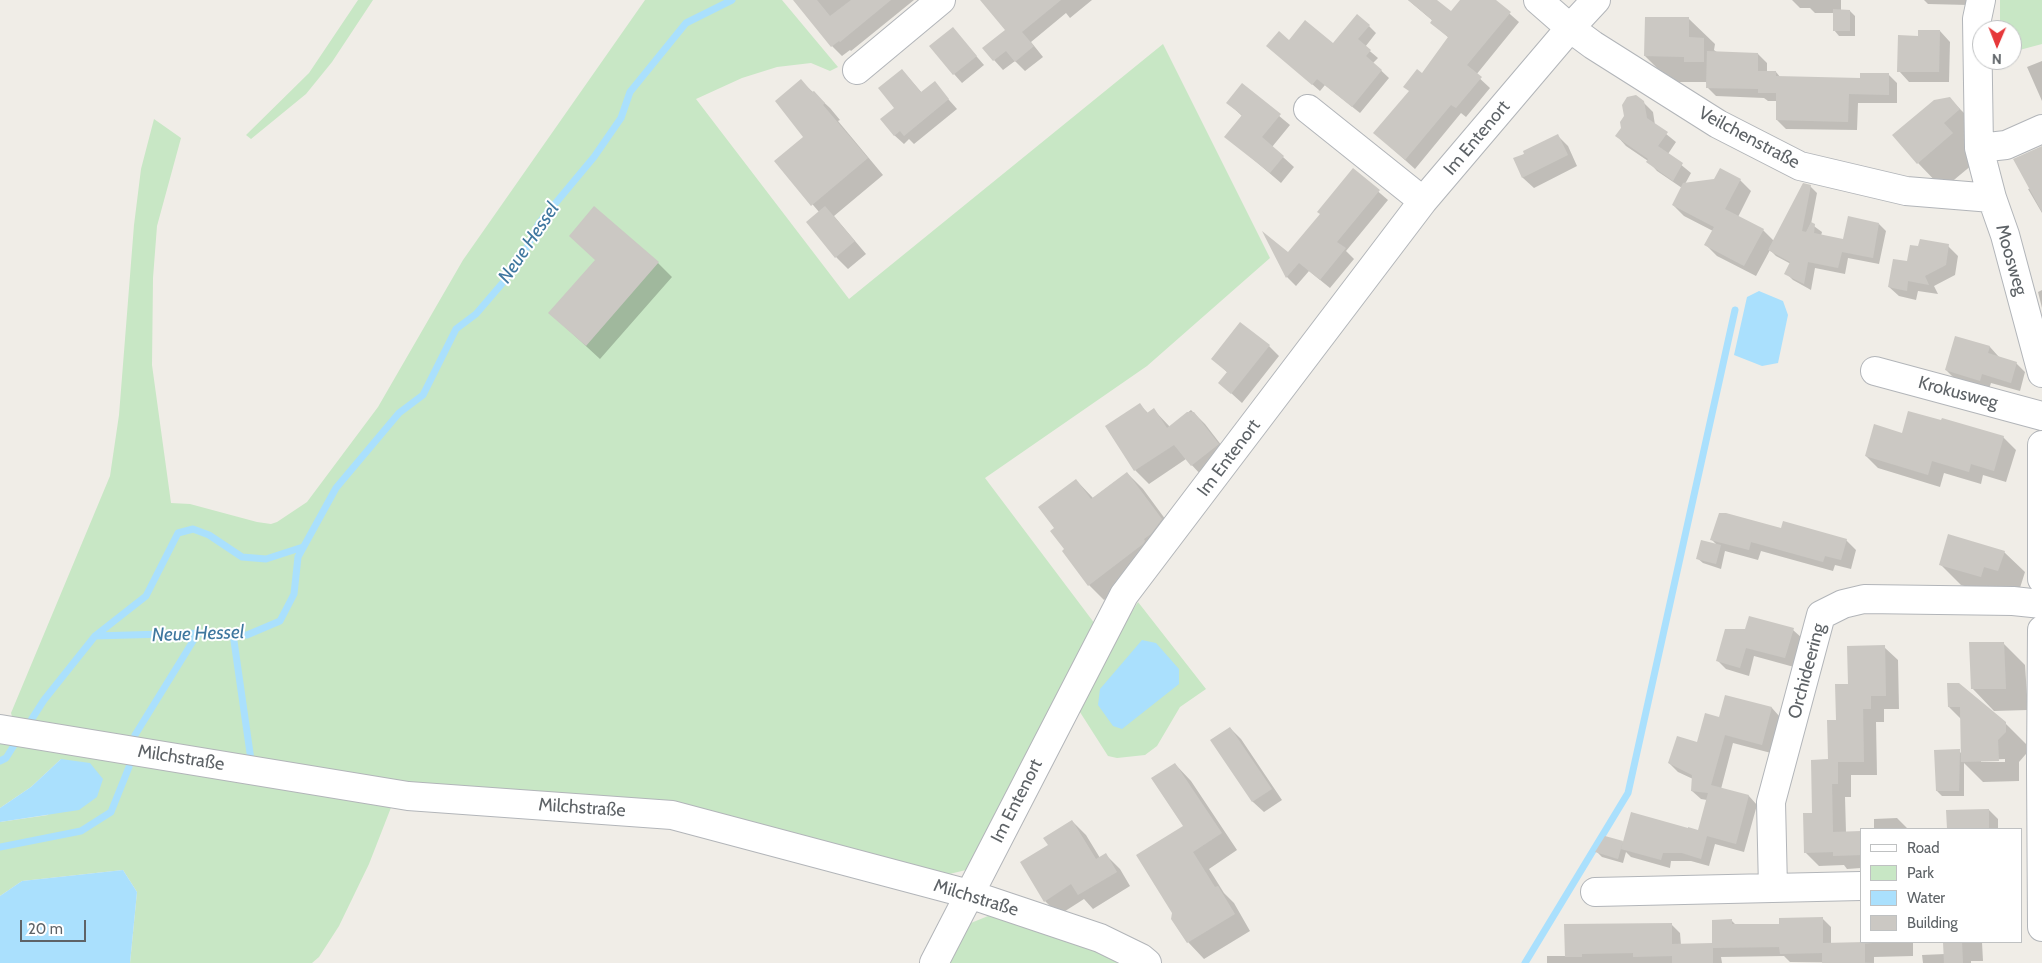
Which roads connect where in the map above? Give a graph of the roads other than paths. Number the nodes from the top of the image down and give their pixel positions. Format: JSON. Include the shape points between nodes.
{"nodes":[{"id":1,"x":941,"y":0,"type":"edge"},
{"id":2,"x":1538,"y":0,"type":"edge"},
{"id":3,"x":1596,"y":0,"type":"edge"},
{"id":4,"x":1981,"y":0,"type":"edge"},
{"id":5,"x":1570,"y":28,"type":"junction"},
{"id":6,"x":857,"y":70,"type":"dead end"},
{"id":7,"x":1308,"y":109,"type":"dead end"},
{"id":8,"x":2042,"y":129,"type":"edge"},
{"id":9,"x":1979,"y":148,"type":"junction"},
{"id":10,"x":1992,"y":198,"type":"junction"},
{"id":11,"x":1423,"y":201,"type":"junction"},
{"id":12,"x":1875,"y":370,"type":"dead end"},
{"id":13,"x":2042,"y":373,"type":"edge"},
{"id":14,"x":2042,"y":416,"type":"edge"},
{"id":15,"x":2042,"y":445,"type":"edge"},
{"id":16,"x":2042,"y":579,"type":"edge"},
{"id":17,"x":2042,"y":604,"type":"edge"},
{"id":18,"x":2042,"y":630,"type":"edge"},
{"id":19,"x":14,"y":731,"type":"edge"},
{"id":20,"x":2022,"y":883,"type":"edge"},
{"id":21,"x":2042,"y":883,"type":"edge"},
{"id":22,"x":1860,"y":886,"type":"edge"},
{"id":23,"x":1773,"y":888,"type":"junction"},
{"id":24,"x":1595,"y":892,"type":"dead end"},
{"id":25,"x":969,"y":894,"type":"junction"},
{"id":26,"x":2042,"y":928,"type":"edge"},
{"id":27,"x":934,"y":963,"type":"edge"},
{"id":28,"x":1147,"y":963,"type":"edge"}],
"edges":[{"from":1,"to":6,"type":"street"},
{"from":2,"to":5,"type":"street","name":"Veilchenstraße"},
{"from":3,"to":5,"type":"street","name":"Im Entenort"},
{"from":4,"to":9,"type":"street","name":"Moosweg","via":[[1977,19]]},
{"from":5,"to":10,"type":"street","name":"Veilchenstraße","via":[[1718,124],[1800,166],[1906,191]]},
{"from":5,"to":11,"type":"street","name":"Im Entenort"},
{"from":7,"to":11,"type":"street"},
{"from":8,"to":9,"type":"street","via":[[2006,145]]},
{"from":9,"to":10,"type":"street","name":"Moosweg"},
{"from":10,"to":13,"type":"street","name":"Moosweg","via":[[2006,236]]},
{"from":11,"to":25,"type":"street","name":"Im Entenort","via":[[1124,595]]},
{"from":12,"to":14,"type":"street","name":"Krokusweg"},
{"from":15,"to":16,"type":"street"},
{"from":17,"to":23,"type":"street","name":"Orchideering","via":[[1864,599],[1843,604],[1821,616],[1772,802]]},
{"from":18,"to":21,"type":"street"},
{"from":19,"to":25,"type":"street","name":"Milchstraße","via":[[408,796],[672,815]]},
{"from":20,"to":21,"type":"street"},
{"from":21,"to":26,"type":"street"},
{"from":22,"to":23,"type":"street"},
{"from":23,"to":24,"type":"street"},
{"from":25,"to":27,"type":"street","name":"Im Entenort"},
{"from":25,"to":28,"type":"street","name":"Milchstraße","via":[[1100,938]]}]}
